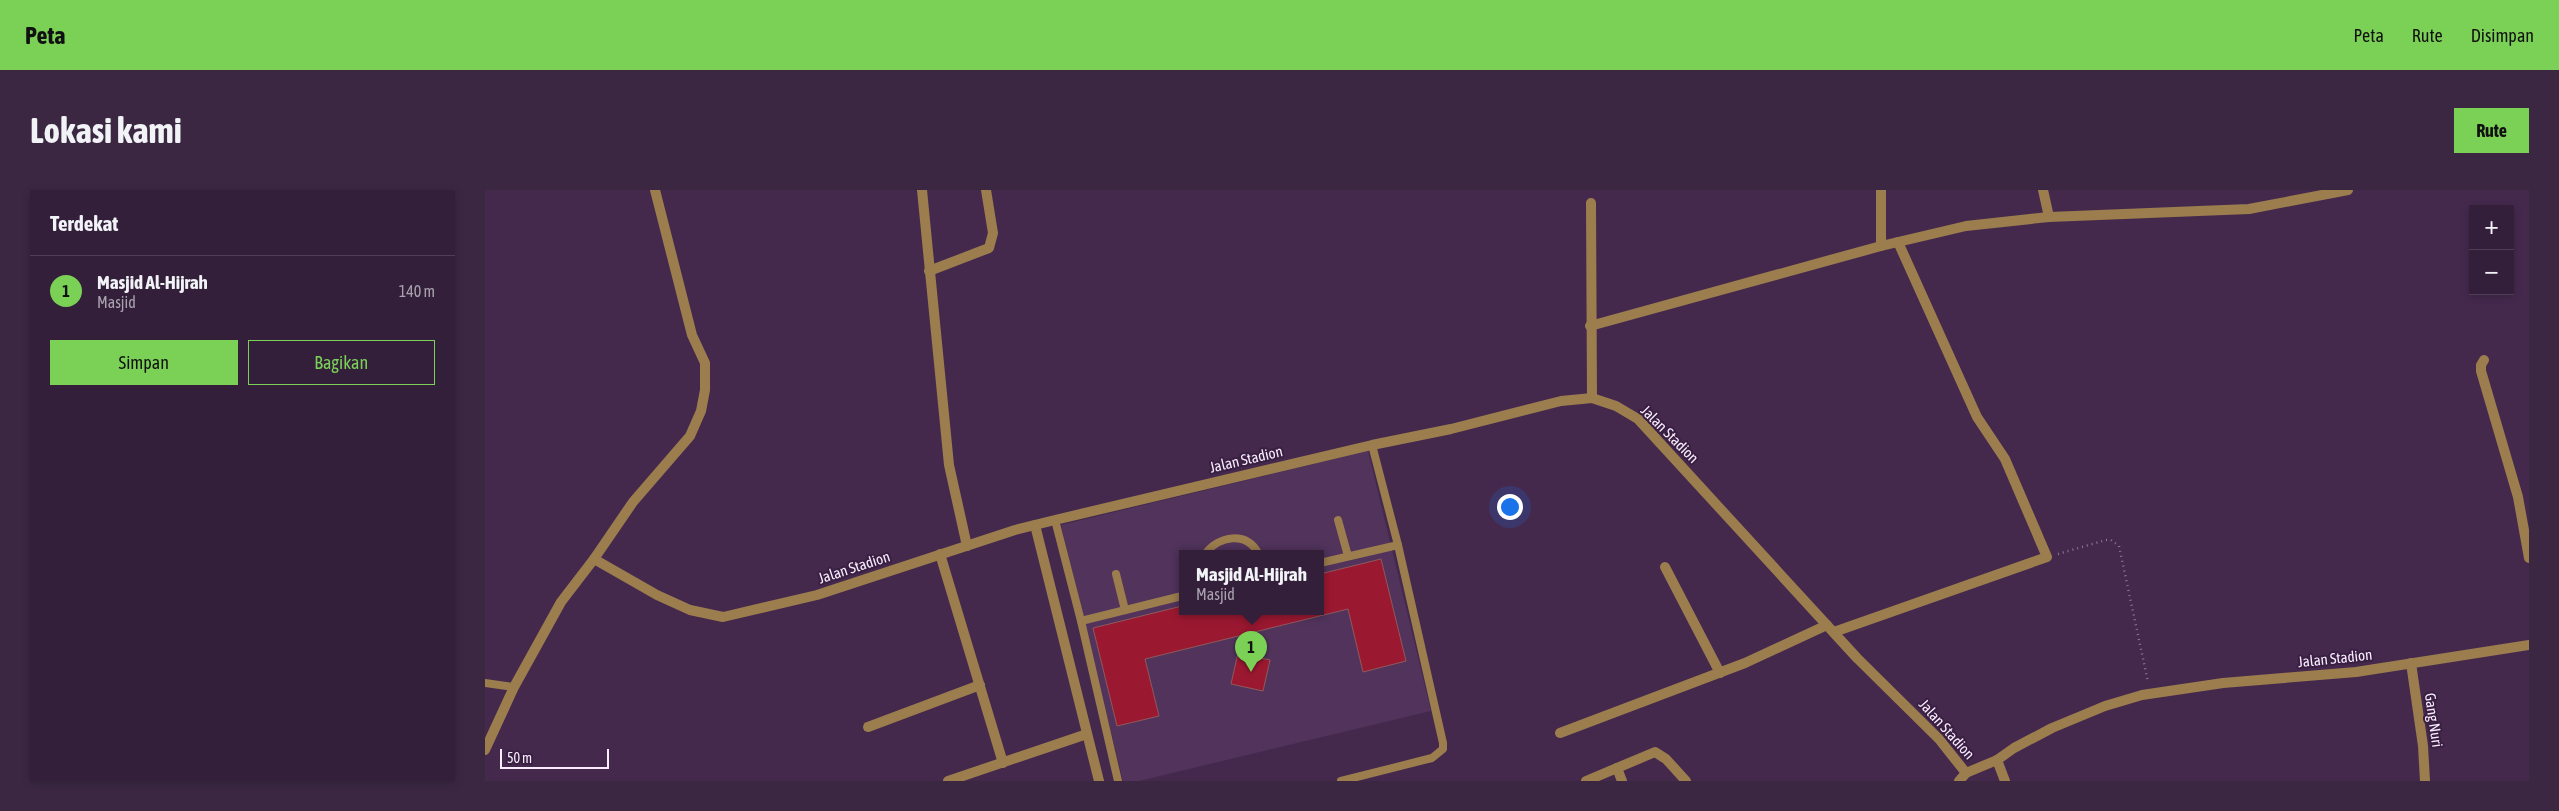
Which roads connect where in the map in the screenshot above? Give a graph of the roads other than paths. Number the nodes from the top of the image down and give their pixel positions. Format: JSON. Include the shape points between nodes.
{"nodes":[{"id":1,"x":655,"y":190,"type":"edge"},
{"id":2,"x":922,"y":190,"type":"edge"},
{"id":3,"x":987,"y":190,"type":"edge"},
{"id":4,"x":1881,"y":190,"type":"edge"},
{"id":5,"x":2043,"y":190,"type":"edge"},
{"id":6,"x":2348,"y":190,"type":"edge"},
{"id":7,"x":1591,"y":203,"type":"dead end"},
{"id":8,"x":2049,"y":217,"type":"junction"},
{"id":9,"x":1898,"y":242,"type":"junction"},
{"id":10,"x":1881,"y":246,"type":"junction"},
{"id":11,"x":929,"y":271,"type":"junction"},
{"id":12,"x":1590,"y":326,"type":"junction"},
{"id":13,"x":2484,"y":360,"type":"dead end"},
{"id":14,"x":1592,"y":398,"type":"junction"},
{"id":15,"x":1372,"y":445,"type":"junction"},
{"id":16,"x":1055,"y":520,"type":"junction"},
{"id":17,"x":1338,"y":520,"type":"dead end"},
{"id":18,"x":1035,"y":525,"type":"junction"},
{"id":19,"x":1398,"y":545,"type":"junction"},
{"id":20,"x":967,"y":546,"type":"junction"},
{"id":21,"x":1208,"y":550,"type":"edge"},
{"id":22,"x":1255,"y":550,"type":"edge"},
{"id":23,"x":940,"y":554,"type":"junction"},
{"id":24,"x":1348,"y":556,"type":"junction"},
{"id":25,"x":2529,"y":558,"type":"edge"},
{"id":26,"x":594,"y":559,"type":"junction"},
{"id":27,"x":1324,"y":562,"type":"edge"},
{"id":28,"x":1665,"y":567,"type":"dead end"},
{"id":29,"x":1116,"y":574,"type":"dead end"},
{"id":30,"x":1179,"y":597,"type":"edge"},
{"id":31,"x":1125,"y":610,"type":"junction"},
{"id":32,"x":1081,"y":621,"type":"junction"},
{"id":33,"x":1830,"y":628,"type":"junction"},
{"id":34,"x":2529,"y":645,"type":"edge"},
{"id":35,"x":2411,"y":663,"type":"junction"},
{"id":36,"x":1720,"y":673,"type":"junction"},
{"id":37,"x":485,"y":682,"type":"edge"},
{"id":38,"x":980,"y":685,"type":"junction"},
{"id":39,"x":514,"y":687,"type":"junction"},
{"id":40,"x":868,"y":727,"type":"dead end"},
{"id":41,"x":1087,"y":734,"type":"junction"},
{"id":42,"x":1560,"y":734,"type":"dead end"},
{"id":43,"x":485,"y":750,"type":"edge"},
{"id":44,"x":1997,"y":760,"type":"junction"},
{"id":45,"x":1003,"y":762,"type":"junction"},
{"id":46,"x":1617,"y":768,"type":"junction"},
{"id":47,"x":1966,"y":773,"type":"junction"},
{"id":48,"x":948,"y":781,"type":"edge"},
{"id":49,"x":1099,"y":781,"type":"edge"},
{"id":50,"x":1118,"y":781,"type":"edge"},
{"id":51,"x":1341,"y":781,"type":"edge"},
{"id":52,"x":1586,"y":781,"type":"edge"},
{"id":53,"x":1622,"y":781,"type":"edge"},
{"id":54,"x":1686,"y":781,"type":"edge"},
{"id":55,"x":1959,"y":781,"type":"edge"},
{"id":56,"x":2005,"y":781,"type":"edge"},
{"id":57,"x":2425,"y":781,"type":"edge"}],
"edges":[{"from":1,"to":26,"type":"street","via":[[692,335],[705,363],[705,390],[701,411],[690,436],[633,502]]},
{"from":2,"to":11,"type":"street"},
{"from":3,"to":11,"type":"street","via":[[993,233],[989,248]]},
{"from":4,"to":10,"type":"street"},
{"from":5,"to":8,"type":"street"},
{"from":6,"to":8,"type":"street","via":[[2249,209]]},
{"from":7,"to":12,"type":"street"},
{"from":8,"to":9,"type":"street","via":[[1966,226]]},
{"from":9,"to":10,"type":"street"},
{"from":9,"to":33,"type":"street","via":[[1977,417],[2005,459],[2047,557]]},
{"from":10,"to":12,"type":"street"},
{"from":11,"to":20,"type":"street","via":[[949,464]]},
{"from":12,"to":14,"type":"street"},
{"from":13,"to":25,"type":"street","via":[[2481,371],[2518,497]]},
{"from":14,"to":15,"type":"street","name":"Jalan Stadion","via":[[1561,401]]},
{"from":14,"to":33,"type":"street","name":"Jalan Stadion","via":[[1616,406],[1638,419]]},
{"from":15,"to":16,"type":"street","name":"Jalan Stadion"},
{"from":15,"to":19,"type":"lane"},
{"from":16,"to":18,"type":"street","name":"Jalan Stadion"},
{"from":16,"to":32,"type":"lane"},
{"from":17,"to":24,"type":"lane"},
{"from":18,"to":20,"type":"street","name":"Jalan Stadion"},
{"from":18,"to":41,"type":"street"},
{"from":19,"to":24,"type":"lane"},
{"from":19,"to":51,"type":"lane","via":[[1443,749],[1432,758]]},
{"from":20,"to":23,"type":"street","name":"Jalan Stadion"},
{"from":21,"to":22,"type":"lane","via":[[1213,544],[1232,538],[1248,543]]},
{"from":23,"to":26,"type":"street","name":"Jalan Stadion","via":[[817,596],[723,617],[690,610],[657,596]]},
{"from":23,"to":38,"type":"street"},
{"from":24,"to":27,"type":"lane"},
{"from":26,"to":39,"type":"street","via":[[561,602]]},
{"from":28,"to":36,"type":"street"},
{"from":29,"to":31,"type":"lane"},
{"from":30,"to":31,"type":"lane"},
{"from":31,"to":32,"type":"lane"},
{"from":32,"to":50,"type":"lane"},
{"from":33,"to":36,"type":"street"},
{"from":33,"to":47,"type":"street","name":"Jalan Stadion","via":[[1939,739]]},
{"from":34,"to":35,"type":"street","name":"Jalan Stadion"},
{"from":35,"to":44,"type":"street","name":"Jalan Stadion","via":[[2150,694],[2105,706],[2052,728]]},
{"from":35,"to":57,"type":"street","name":"Gang Nuri"},
{"from":36,"to":42,"type":"street"},
{"from":37,"to":39,"type":"lane"},
{"from":38,"to":40,"type":"street"},
{"from":38,"to":45,"type":"street"},
{"from":39,"to":43,"type":"street"},
{"from":41,"to":45,"type":"street"},
{"from":41,"to":49,"type":"street"},
{"from":44,"to":47,"type":"street","name":"Jalan Stadion"},
{"from":44,"to":56,"type":"street"},
{"from":45,"to":48,"type":"street"},
{"from":46,"to":52,"type":"street"},
{"from":46,"to":53,"type":"street"},
{"from":46,"to":54,"type":"street","via":[[1655,752]]},
{"from":47,"to":55,"type":"street"}]}
